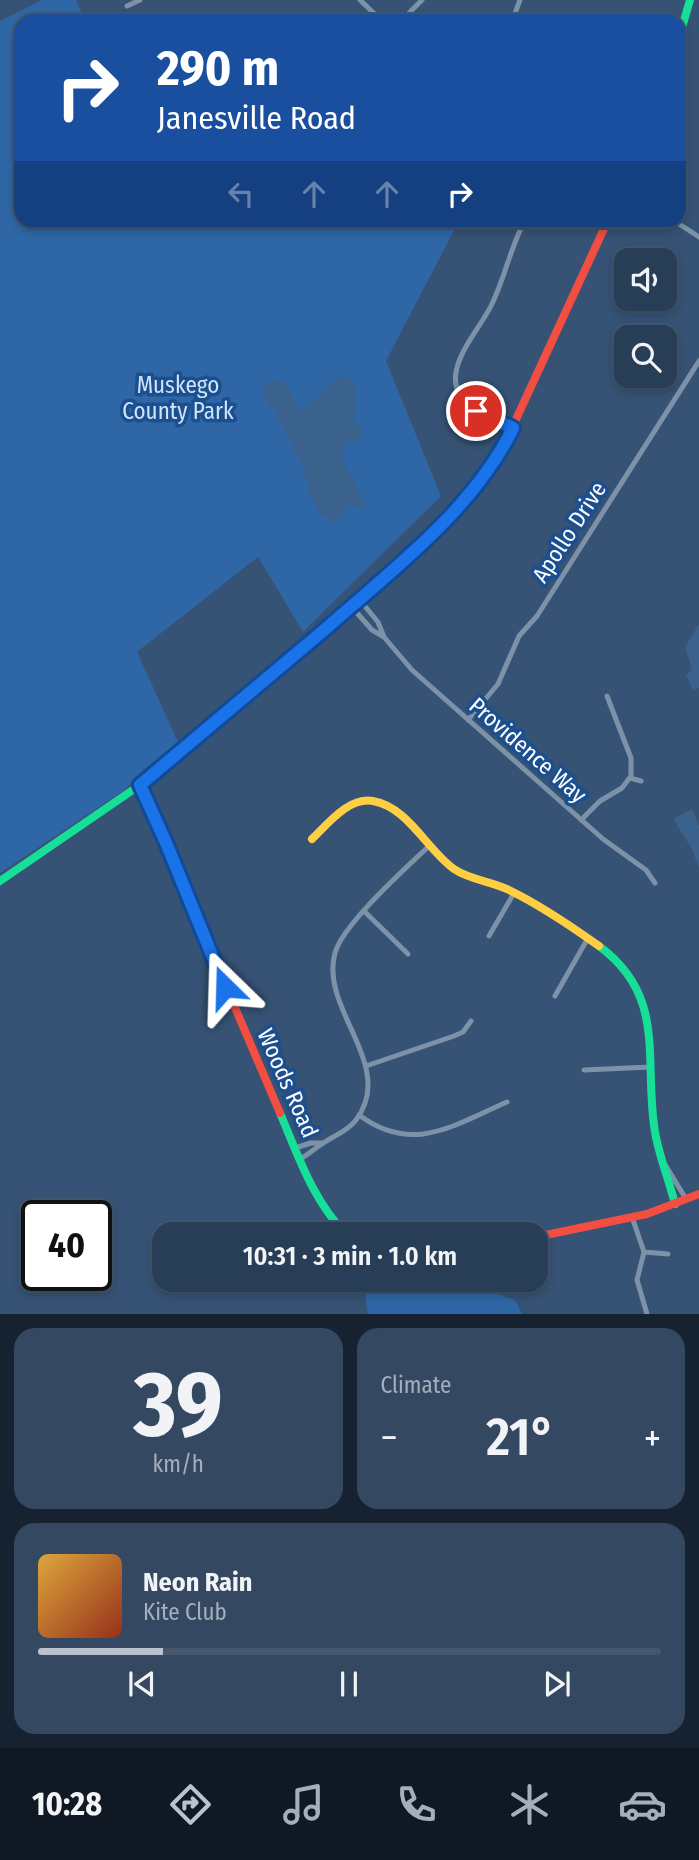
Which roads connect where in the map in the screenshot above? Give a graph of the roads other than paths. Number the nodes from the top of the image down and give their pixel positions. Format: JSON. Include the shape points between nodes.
{"nodes":[{"id":1,"x":140,"y":0,"type":"edge"},
{"id":2,"x":360,"y":0,"type":"edge"},
{"id":3,"x":422,"y":0,"type":"edge"},
{"id":4,"x":127,"y":6,"type":"dead end"},
{"id":5,"x":375,"y":14,"type":"edge"},
{"id":6,"x":408,"y":14,"type":"edge"},
{"id":7,"x":521,"y":228,"type":"edge"},
{"id":8,"x":605,"y":228,"type":"edge"},
{"id":9,"x":699,"y":361,"type":"edge"},
{"id":10,"x":513,"y":428,"type":"junction"},
{"id":11,"x":359,"y":599,"type":"junction"},
{"id":12,"x":351,"y":607,"type":"junction"},
{"id":13,"x":384,"y":637,"type":"junction"},
{"id":14,"x":607,"y":696,"type":"dead end"},
{"id":15,"x":468,"y":720,"type":"junction"},
{"id":16,"x":631,"y":778,"type":"junction"},
{"id":17,"x":641,"y":781,"type":"dead end"},
{"id":18,"x":140,"y":785,"type":"junction"},
{"id":19,"x":581,"y":820,"type":"junction"},
{"id":20,"x":312,"y":839,"type":"dead end"},
{"id":21,"x":429,"y":846,"type":"junction"},
{"id":22,"x":0,"y":881,"type":"edge"},
{"id":23,"x":655,"y":883,"type":"dead end"},
{"id":24,"x":514,"y":893,"type":"junction"},
{"id":25,"x":364,"y":911,"type":"junction"},
{"id":26,"x":489,"y":936,"type":"dead end"},
{"id":27,"x":588,"y":938,"type":"junction"},
{"id":28,"x":408,"y":954,"type":"dead end"},
{"id":29,"x":555,"y":996,"type":"dead end"},
{"id":30,"x":471,"y":1021,"type":"dead end"},
{"id":31,"x":366,"y":1066,"type":"junction"},
{"id":32,"x":650,"y":1067,"type":"junction"},
{"id":33,"x":584,"y":1070,"type":"dead end"},
{"id":34,"x":507,"y":1102,"type":"dead end"},
{"id":35,"x":359,"y":1115,"type":"junction"},
{"id":36,"x":323,"y":1143,"type":"junction"},
{"id":37,"x":295,"y":1148,"type":"junction"},
{"id":38,"x":300,"y":1159,"type":"junction"},
{"id":39,"x":666,"y":1166,"type":"junction"},
{"id":40,"x":699,"y":1194,"type":"edge"},
{"id":41,"x":686,"y":1199,"type":"junction"},
{"id":42,"x":675,"y":1203,"type":"junction"},
{"id":43,"x":632,"y":1217,"type":"junction"},
{"id":44,"x":335,"y":1222,"type":"edge"},
{"id":45,"x":548,"y":1234,"type":"edge"},
{"id":46,"x":644,"y":1252,"type":"junction"},
{"id":47,"x":668,"y":1254,"type":"dead end"},
{"id":48,"x":648,"y":1314,"type":"edge"}],
"edges":[{"from":1,"to":4,"type":"street"},
{"from":2,"to":5,"type":"street"},
{"from":3,"to":6,"type":"street"},
{"from":7,"to":10,"type":"street","via":[[495,299],[460,356],[455,373],[468,405]]},
{"from":8,"to":10,"type":"street"},
{"from":9,"to":15,"type":"street","name":"Apollo Drive","via":[[537,616],[519,636],[498,684]]},
{"from":10,"to":11,"type":"street","via":[[470,495]]},
{"from":11,"to":12,"type":"street"},
{"from":11,"to":13,"type":"street","name":"Providence Way"},
{"from":12,"to":13,"type":"street","name":"Providence Way"},
{"from":12,"to":18,"type":"street"},
{"from":13,"to":15,"type":"street","name":"Providence Way","via":[[412,670]]},
{"from":14,"to":16,"type":"street","via":[[631,758]]},
{"from":15,"to":19,"type":"street","name":"Providence Way"},
{"from":16,"to":17,"type":"street"},
{"from":16,"to":19,"type":"street"},
{"from":18,"to":22,"type":"street"},
{"from":18,"to":37,"type":"street","name":"Woods Road"},
{"from":19,"to":23,"type":"street","name":"Providence Way","via":[[646,870]]},
{"from":20,"to":21,"type":"street","via":[[344,809],[364,801],[390,807]]},
{"from":21,"to":24,"type":"street","via":[[461,873]]},
{"from":21,"to":25,"type":"street"},
{"from":24,"to":26,"type":"street"},
{"from":24,"to":27,"type":"street"},
{"from":25,"to":28,"type":"street"},
{"from":25,"to":31,"type":"street","via":[[341,939],[332,974]]},
{"from":27,"to":29,"type":"street"},
{"from":27,"to":32,"type":"street","via":[[623,965],[638,989],[648,1017]]},
{"from":30,"to":31,"type":"street","via":[[454,1036]]},
{"from":31,"to":35,"type":"street","via":[[366,1097]]},
{"from":32,"to":33,"type":"street"},
{"from":32,"to":39,"type":"street","via":[[655,1132]]},
{"from":34,"to":35,"type":"street","via":[[421,1136],[385,1131]]},
{"from":35,"to":36,"type":"street"},
{"from":36,"to":37,"type":"street"},
{"from":36,"to":38,"type":"street"},
{"from":37,"to":38,"type":"street","name":"Woods Road"},
{"from":38,"to":44,"type":"street","name":"Woods Road","via":[[324,1209]]},
{"from":39,"to":41,"type":"street"},
{"from":39,"to":42,"type":"street"},
{"from":40,"to":41,"type":"street"},
{"from":41,"to":42,"type":"street"},
{"from":42,"to":43,"type":"street"},
{"from":43,"to":45,"type":"street"},
{"from":43,"to":46,"type":"street"},
{"from":46,"to":47,"type":"street"},
{"from":46,"to":48,"type":"street","via":[[637,1280]]}]}
